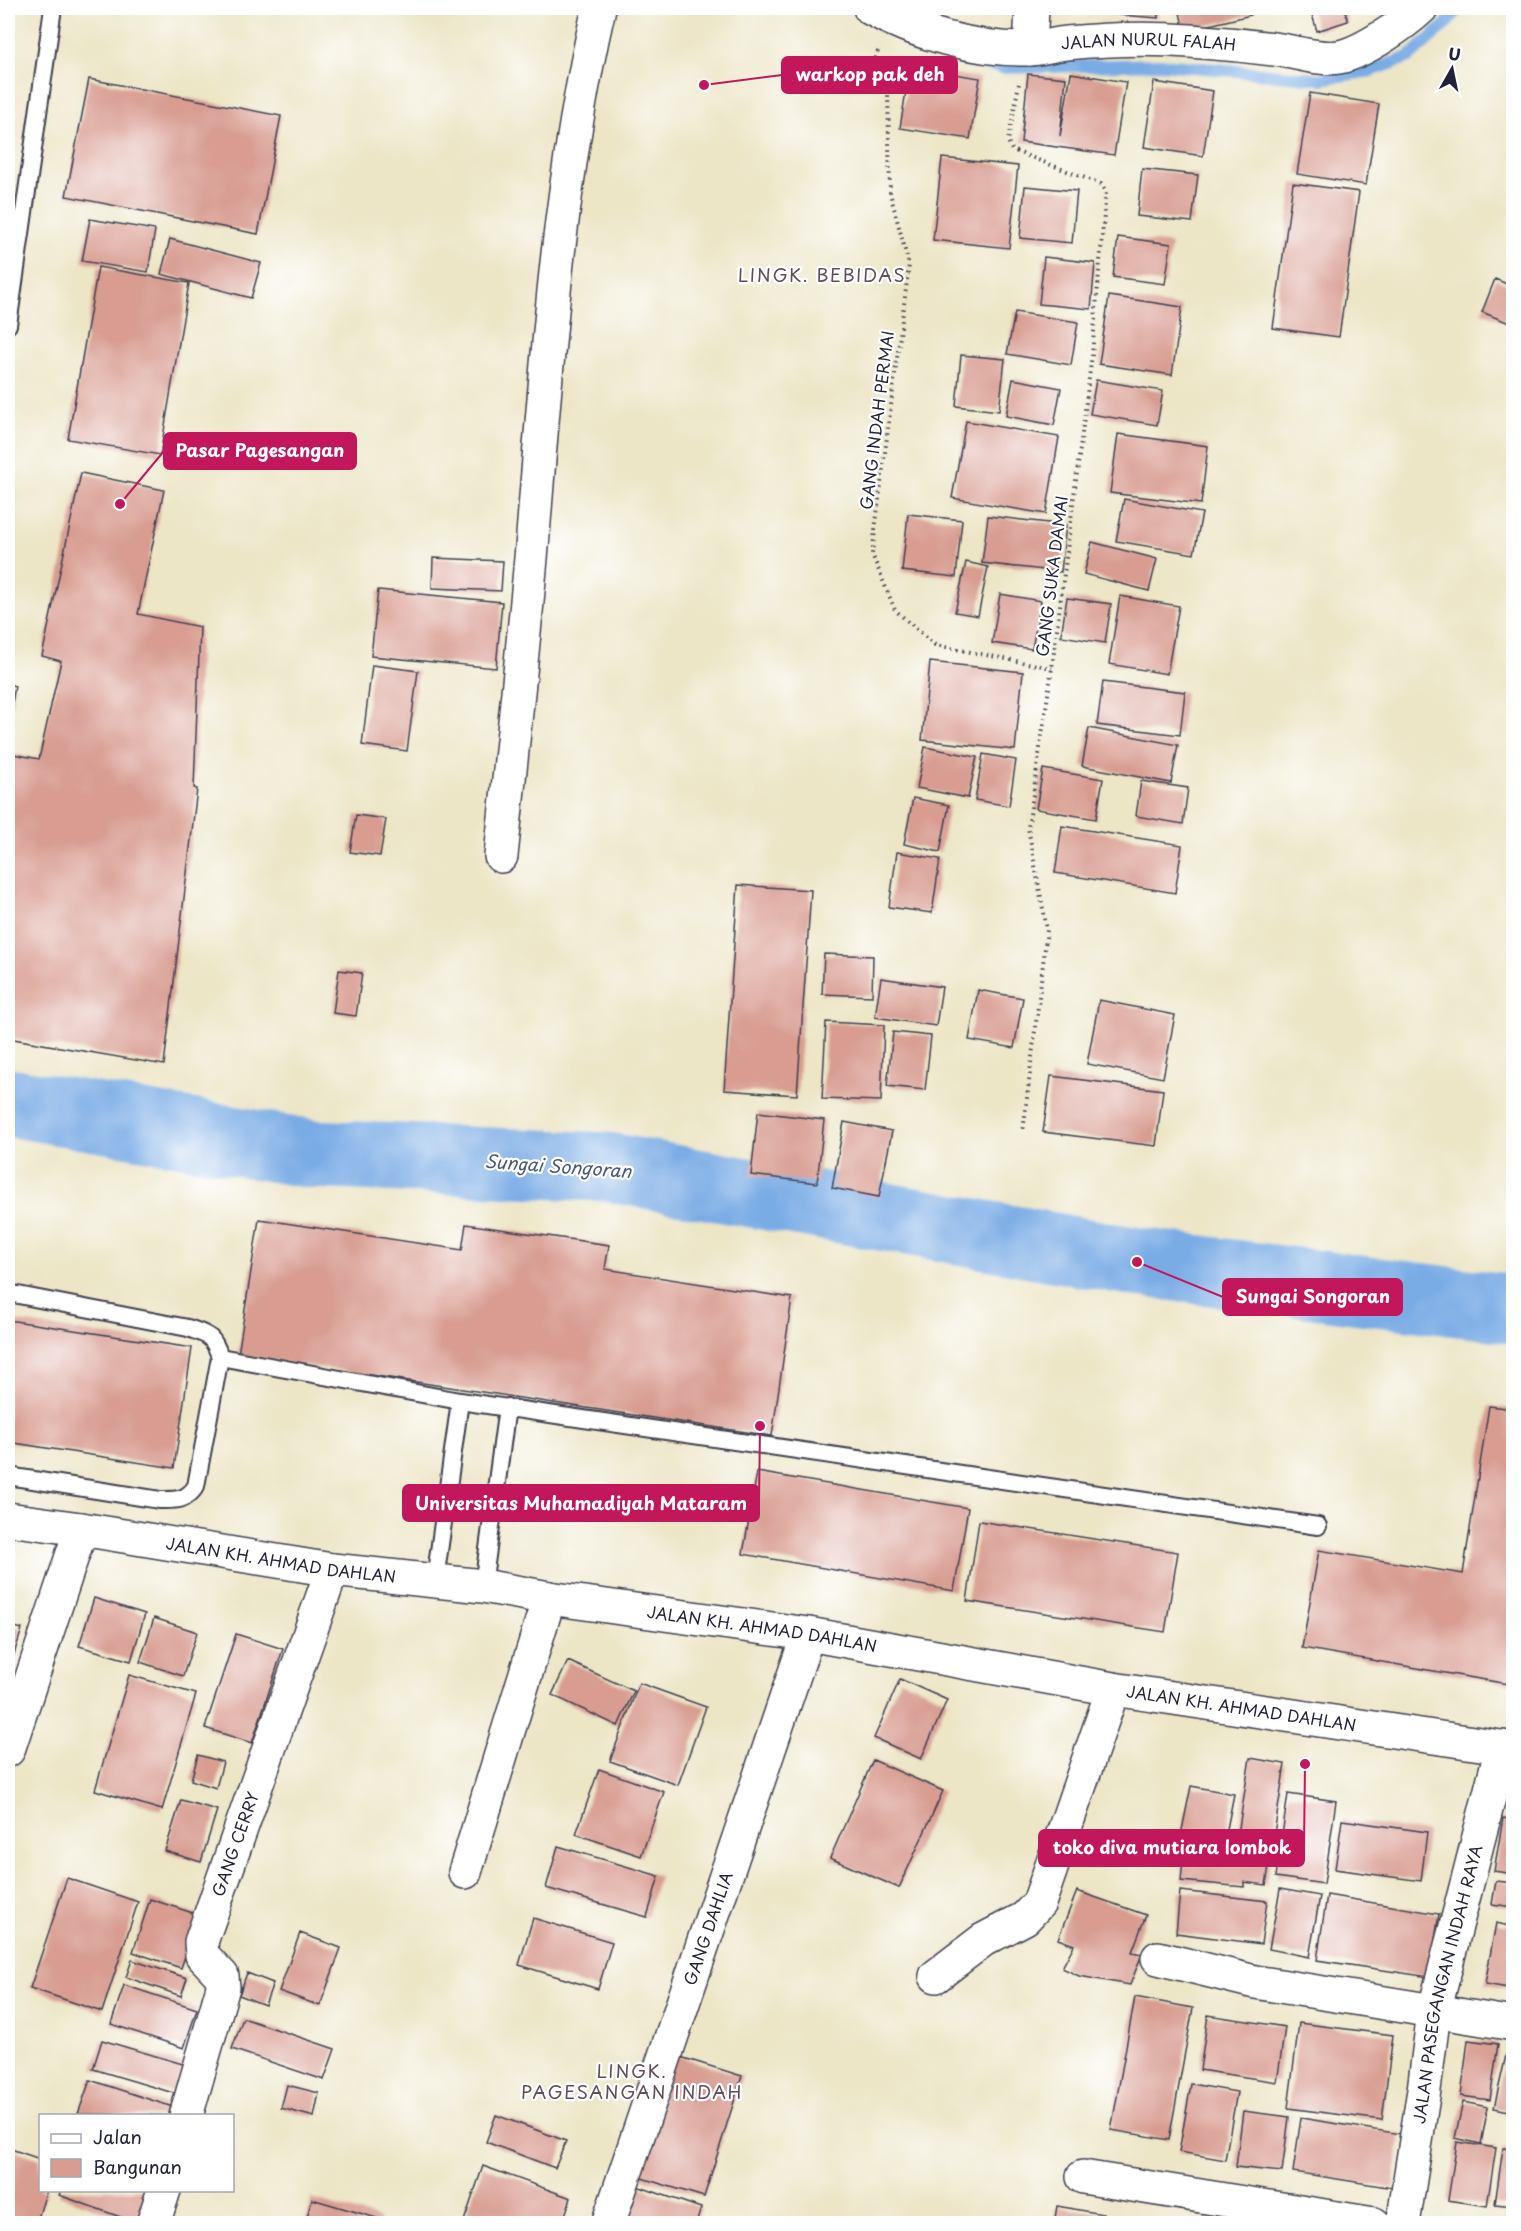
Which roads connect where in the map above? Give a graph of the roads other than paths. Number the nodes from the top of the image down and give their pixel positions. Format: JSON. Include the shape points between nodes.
{"nodes":[{"id":1,"x":53,"y":8,"type":"edge"},
{"id":2,"x":599,"y":8,"type":"edge"},
{"id":3,"x":870,"y":8,"type":"edge"},
{"id":4,"x":1032,"y":8,"type":"edge"},
{"id":5,"x":1421,"y":8,"type":"edge"},
{"id":6,"x":1030,"y":49,"type":"junction"},
{"id":7,"x":8,"y":325,"type":"edge"},
{"id":8,"x":501,"y":856,"type":"dead end"},
{"id":9,"x":8,"y":1293,"type":"edge"},
{"id":10,"x":220,"y":1357,"type":"junction"},
{"id":11,"x":460,"y":1401,"type":"junction"},
{"id":12,"x":507,"y":1407,"type":"junction"},
{"id":13,"x":8,"y":1476,"type":"edge"},
{"id":14,"x":8,"y":1519,"type":"edge"},
{"id":15,"x":1318,"y":1526,"type":"dead end"},
{"id":16,"x":81,"y":1529,"type":"junction"},
{"id":17,"x":332,"y":1570,"type":"junction"},
{"id":18,"x":435,"y":1580,"type":"junction"},
{"id":19,"x":483,"y":1586,"type":"junction"},
{"id":20,"x":549,"y":1598,"type":"junction"},
{"id":21,"x":808,"y":1634,"type":"junction"},
{"id":22,"x":1113,"y":1689,"type":"junction"},
{"id":23,"x":1508,"y":1748,"type":"edge"},
{"id":24,"x":8,"y":1750,"type":"edge"},
{"id":25,"x":465,"y":1872,"type":"dead end"},
{"id":26,"x":1158,"y":1958,"type":"dead end"},
{"id":27,"x":936,"y":1976,"type":"dead end"},
{"id":28,"x":1434,"y":2012,"type":"junction"},
{"id":29,"x":1514,"y":2024,"type":"edge"},
{"id":30,"x":186,"y":2114,"type":"edge"},
{"id":31,"x":1083,"y":2177,"type":"dead end"},
{"id":32,"x":163,"y":2192,"type":"edge"},
{"id":33,"x":153,"y":2223,"type":"edge"},
{"id":34,"x":608,"y":2223,"type":"edge"},
{"id":35,"x":1374,"y":2223,"type":"edge"},
{"id":36,"x":1403,"y":2223,"type":"edge"}],
"edges":[{"from":1,"to":7,"type":"lane"},
{"from":2,"to":8,"type":"street","via":[[584,74],[550,315],[530,572]]},
{"from":3,"to":6,"type":"street","name":"JALAN NURUL FALAH","via":[[966,43]]},
{"from":4,"to":6,"type":"street"},
{"from":5,"to":6,"type":"street","name":"JALAN NURUL FALAH","via":[[1371,43],[1338,57],[1186,41],[1076,42]]},
{"from":9,"to":10,"type":"lane","via":[[188,1328],[209,1335]]},
{"from":10,"to":11,"type":"lane"},
{"from":10,"to":13,"type":"lane","via":[[196,1486],[189,1495],[160,1500]]},
{"from":11,"to":12,"type":"lane"},
{"from":11,"to":18,"type":"lane"},
{"from":12,"to":15,"type":"lane"},
{"from":12,"to":19,"type":"lane"},
{"from":14,"to":16,"type":"street","name":"JALAN KH. AHMAD DAHLAN"},
{"from":16,"to":17,"type":"street","name":"JALAN KH. AHMAD DAHLAN"},
{"from":16,"to":24,"type":"street"},
{"from":17,"to":18,"type":"street","name":"JALAN KH. AHMAD DAHLAN"},
{"from":17,"to":30,"type":"street","name":"GANG CERRY","via":[[201,1942],[202,1955],[222,1976],[223,1987]]},
{"from":18,"to":19,"type":"street","name":"JALAN KH. AHMAD DAHLAN"},
{"from":19,"to":20,"type":"street","name":"JALAN KH. AHMAD DAHLAN"},
{"from":20,"to":21,"type":"street","name":"JALAN KH. AHMAD DAHLAN"},
{"from":20,"to":25,"type":"street"},
{"from":21,"to":22,"type":"street","name":"JALAN KH. AHMAD DAHLAN"},
{"from":21,"to":34,"type":"street","name":"GANG DAHLIA"},
{"from":22,"to":23,"type":"street","name":"JALAN KH. AHMAD DAHLAN"},
{"from":22,"to":27,"type":"street","via":[[1039,1903],[1024,1918],[983,1940]]},
{"from":23,"to":28,"type":"street","name":"JALAN PASEGANGAN INDAH RAYA"},
{"from":26,"to":28,"type":"street","via":[[1255,1982]]},
{"from":28,"to":29,"type":"street"},
{"from":28,"to":36,"type":"street","name":"JALAN PASEGANGAN INDAH RAYA"},
{"from":31,"to":35,"type":"street"},
{"from":32,"to":33,"type":"street"}]}
